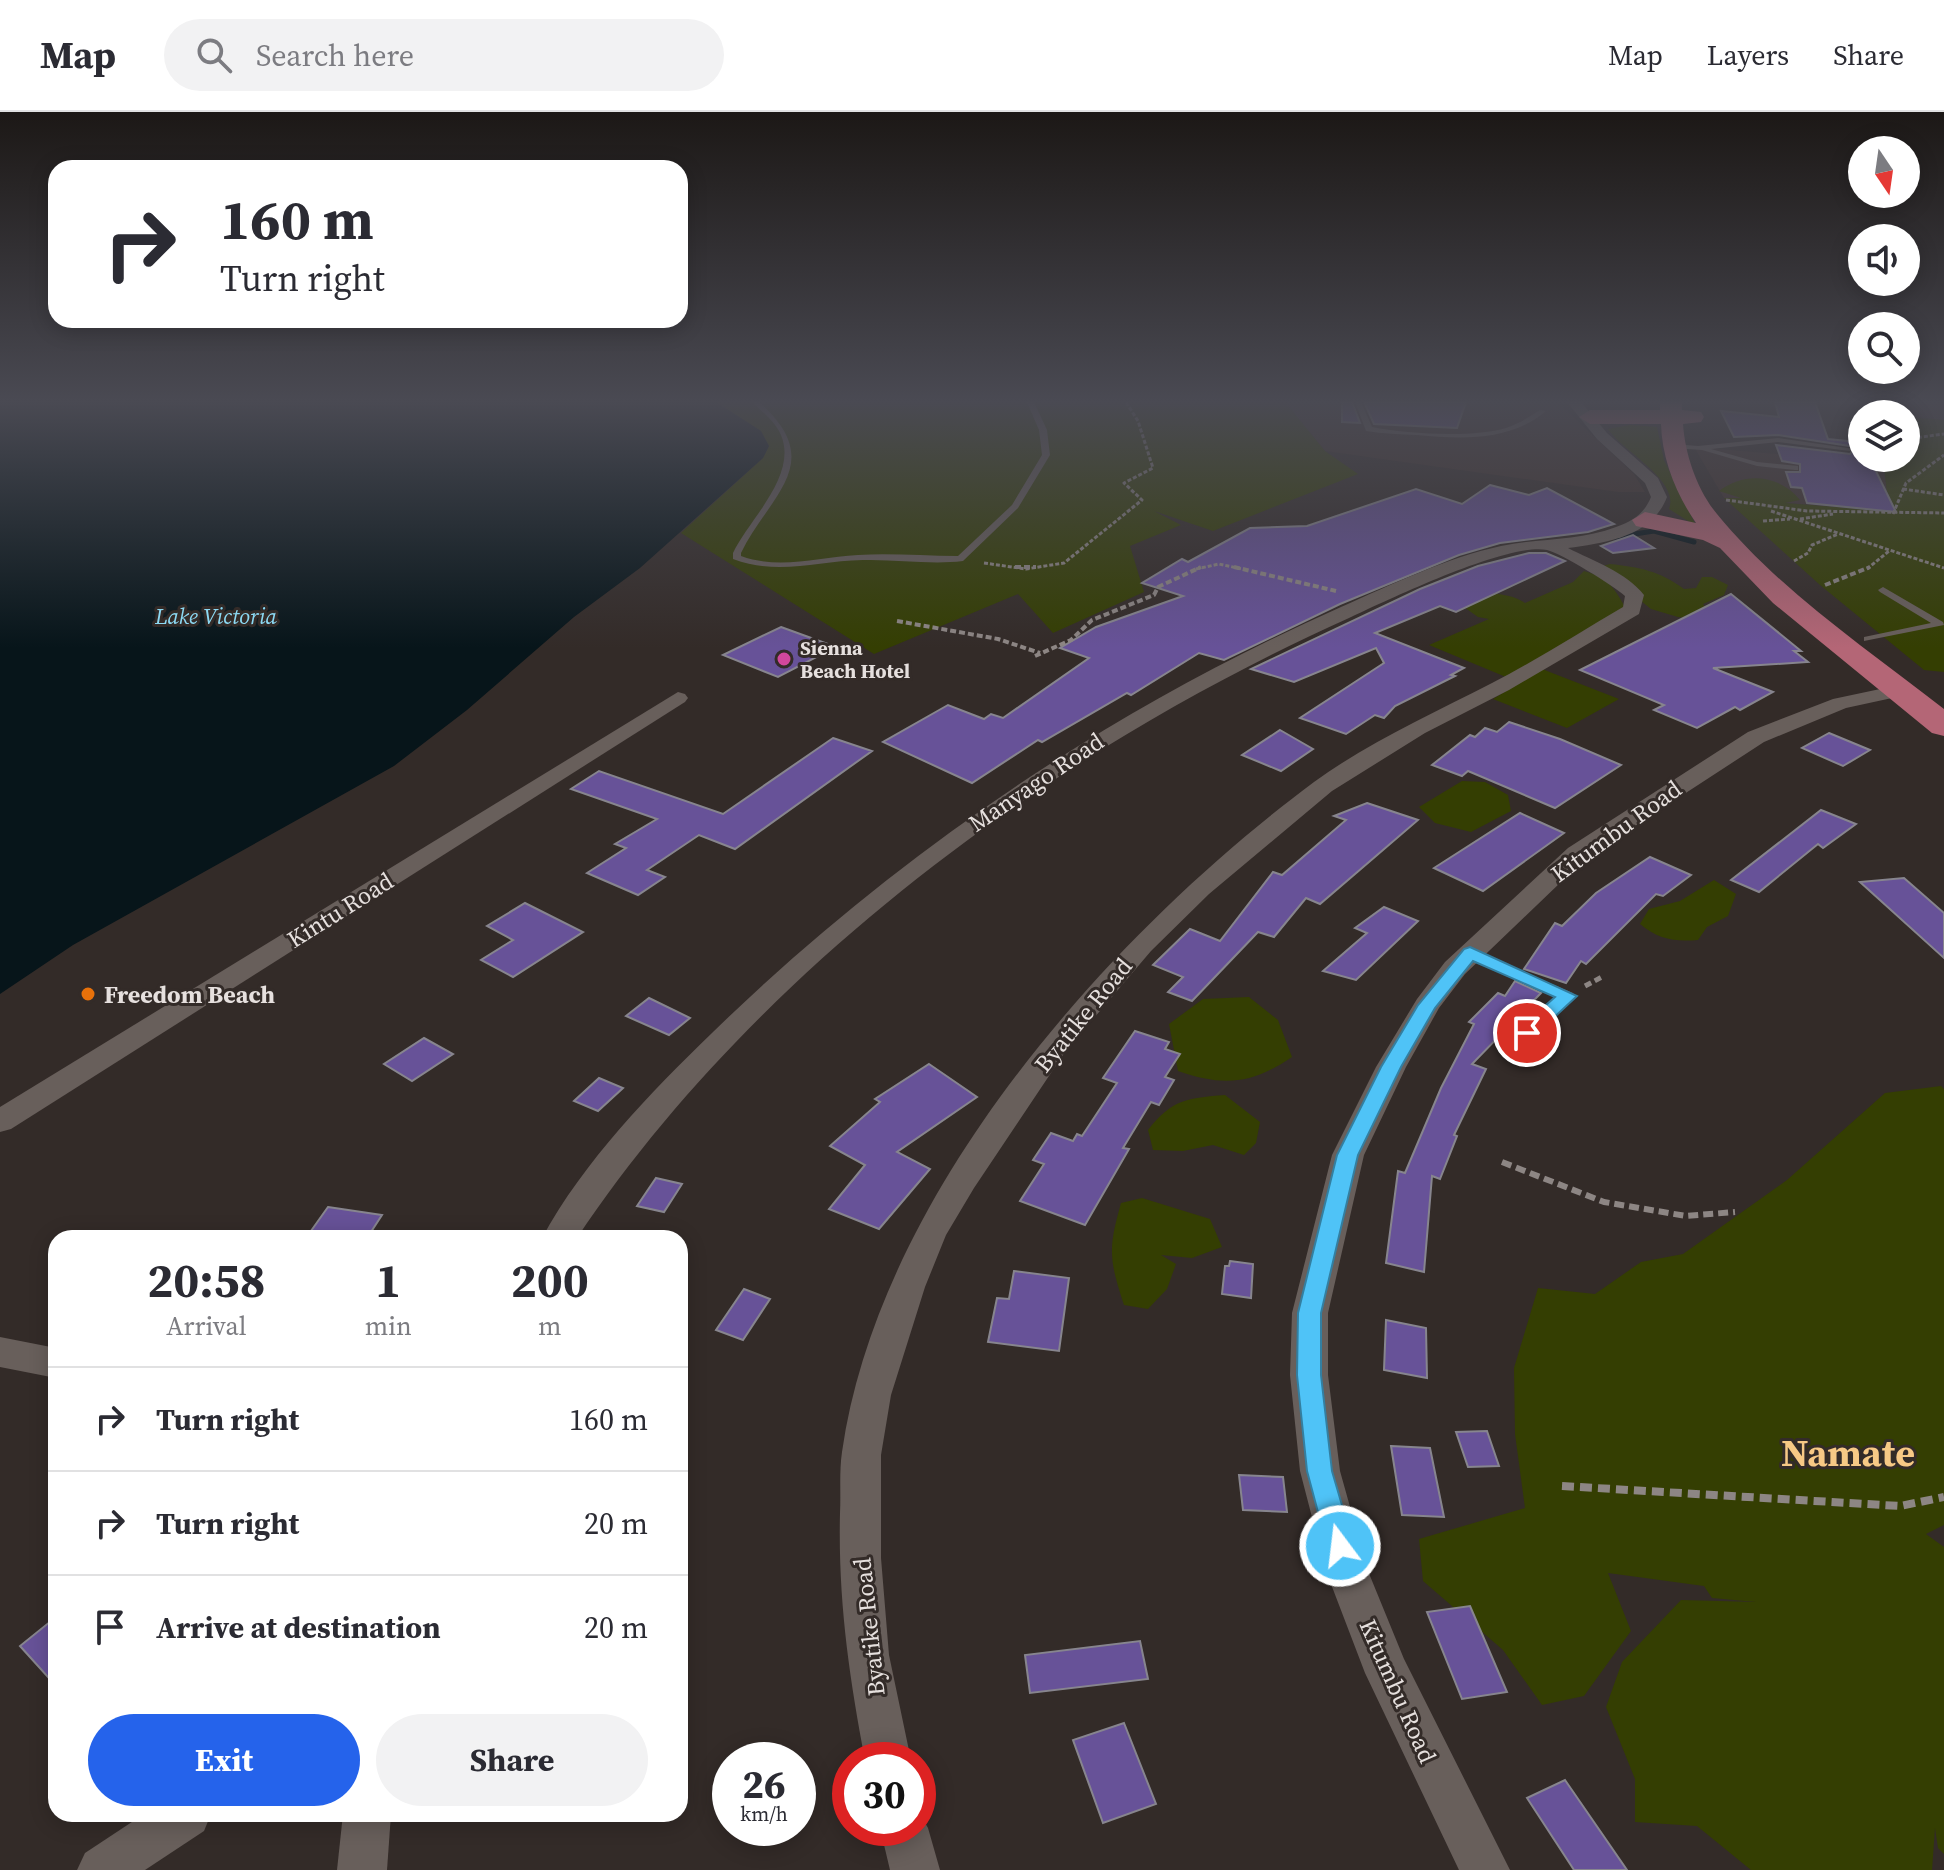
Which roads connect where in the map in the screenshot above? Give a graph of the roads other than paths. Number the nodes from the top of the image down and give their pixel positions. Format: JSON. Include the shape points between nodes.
{"nodes":[{"id":1,"x":779,"y":484,"type":"edge"},
{"id":2,"x":1028,"y":484,"type":"edge"},
{"id":3,"x":1653,"y":484,"type":"edge"},
{"id":4,"x":1688,"y":484,"type":"edge"},
{"id":5,"x":1712,"y":484,"type":"edge"},
{"id":6,"x":1643,"y":521,"type":"junction"},
{"id":7,"x":1728,"y":542,"type":"junction"},
{"id":8,"x":1548,"y":544,"type":"junction"},
{"id":9,"x":1883,"y":590,"type":"dead end"},
{"id":10,"x":1867,"y":639,"type":"junction"},
{"id":11,"x":1899,"y":691,"type":"junction"},
{"id":12,"x":1939,"y":694,"type":"edge"},
{"id":13,"x":678,"y":698,"type":"dead end"},
{"id":14,"x":1944,"y":726,"type":"edge"},
{"id":15,"x":1470,"y":953,"type":"junction"},
{"id":16,"x":1527,"y":1033,"type":"dead end"},
{"id":17,"x":0,"y":1121,"type":"edge"},
{"id":18,"x":564,"y":1230,"type":"edge"},
{"id":19,"x":0,"y":1352,"type":"edge"},
{"id":20,"x":48,"y":1361,"type":"edge"},
{"id":21,"x":884,"y":1742,"type":"edge"},
{"id":22,"x":175,"y":1822,"type":"edge"},
{"id":23,"x":366,"y":1822,"type":"edge"},
{"id":24,"x":909,"y":1846,"type":"edge"},
{"id":25,"x":102,"y":1870,"type":"edge"},
{"id":26,"x":362,"y":1870,"type":"edge"},
{"id":27,"x":915,"y":1870,"type":"edge"},
{"id":28,"x":1485,"y":1870,"type":"edge"}],
"edges":[{"from":1,"to":2,"type":"lane","via":[[736,557],[784,566],[852,557],[960,559],[1015,506]]},
{"from":3,"to":6,"type":"street","via":[[1659,497]]},
{"from":4,"to":7,"type":"highway","via":[[1705,517]]},
{"from":5,"to":10,"type":"highway","via":[[1741,525]]},
{"from":6,"to":7,"type":"highway"},
{"from":6,"to":8,"type":"street","name":"Manyago Road","via":[[1596,537]]},
{"from":7,"to":11,"type":"highway","via":[[1783,597]]},
{"from":8,"to":18,"type":"street","name":"Manyago Road","via":[[1479,558],[1246,657],[1096,740],[977,820],[743,1017],[664,1102]]},
{"from":8,"to":21,"type":"street","name":"Byatike Road","via":[[1623,584],[1635,595],[1632,610],[1502,686],[1417,728],[1324,786],[1200,889],[1141,945],[1055,1045],[930,1233],[885,1349],[861,1455],[860,1558],[867,1655]]},
{"from":9,"to":10,"type":"lane","via":[[1940,624]]},
{"from":10,"to":12,"type":"highway"},
{"from":11,"to":14,"type":"highway"},
{"from":11,"to":15,"type":"street","name":"Kitumbu Road","via":[[1840,703],[1732,751],[1577,853]]},
{"from":13,"to":17,"type":"street","name":"Kintu Road"},
{"from":15,"to":16,"type":"lane","via":[[1568,996]]},
{"from":15,"to":28,"type":"street","name":"Kitumbu Road","via":[[1427,1005],[1348,1155],[1310,1313],[1309,1375],[1320,1471],[1347,1571],[1387,1673]]},
{"from":19,"to":20,"type":"street"},
{"from":22,"to":25,"type":"street"},
{"from":23,"to":26,"type":"street"},
{"from":24,"to":27,"type":"street"}]}
